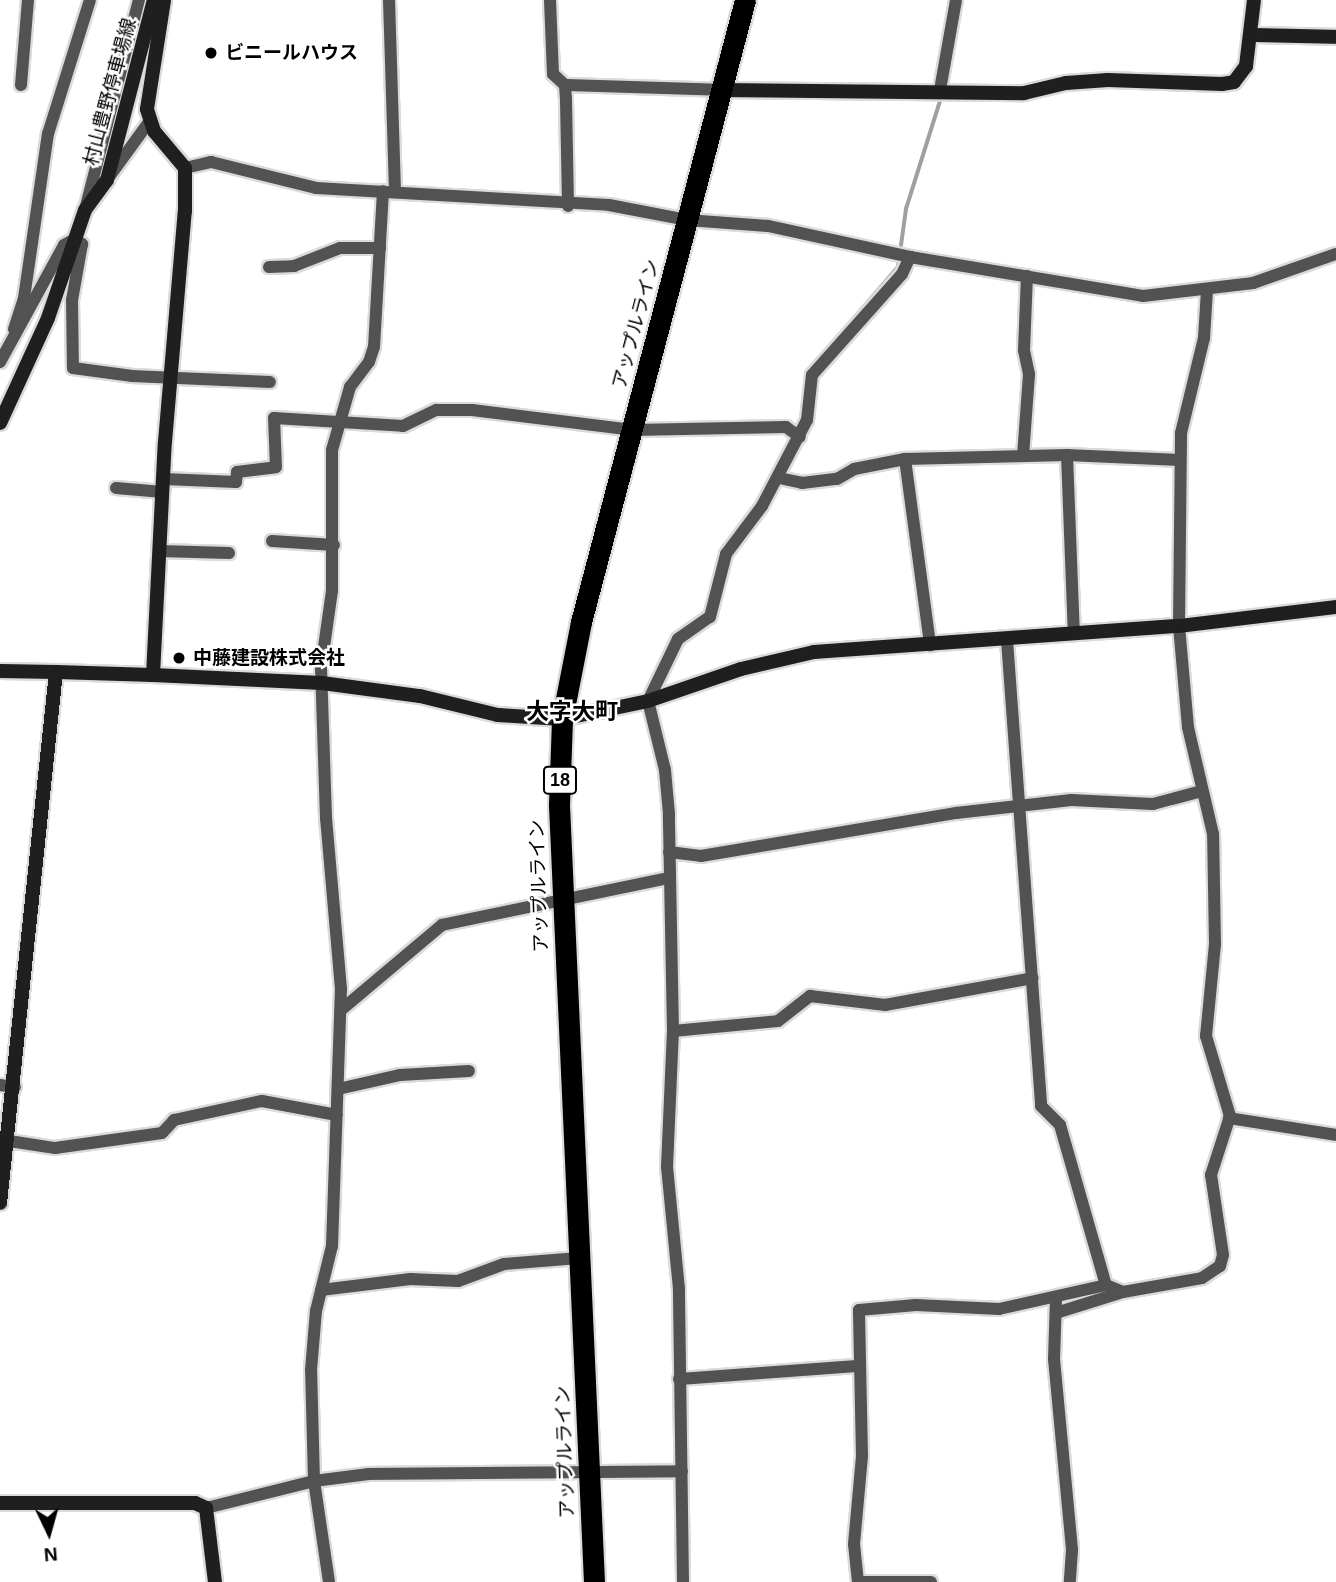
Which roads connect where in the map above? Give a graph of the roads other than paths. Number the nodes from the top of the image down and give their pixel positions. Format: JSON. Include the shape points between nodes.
{"nodes":[{"id":1,"x":27,"y":0,"type":"edge"},
{"id":2,"x":90,"y":0,"type":"edge"},
{"id":3,"x":139,"y":0,"type":"edge"},
{"id":4,"x":154,"y":0,"type":"edge"},
{"id":5,"x":164,"y":0,"type":"edge"},
{"id":6,"x":389,"y":0,"type":"edge"},
{"id":7,"x":551,"y":0,"type":"edge"},
{"id":8,"x":745,"y":0,"type":"edge"},
{"id":9,"x":956,"y":0,"type":"edge"},
{"id":10,"x":1254,"y":0,"type":"edge"},
{"id":11,"x":1251,"y":35,"type":"junction"},
{"id":12,"x":1336,"y":37,"type":"edge"},
{"id":13,"x":21,"y":85,"type":"dead end"},
{"id":14,"x":565,"y":85,"type":"junction"},
{"id":15,"x":721,"y":90,"type":"junction"},
{"id":16,"x":940,"y":90,"type":"junction"},
{"id":17,"x":149,"y":122,"type":"junction"},
{"id":18,"x":185,"y":168,"type":"junction"},
{"id":19,"x":107,"y":180,"type":"junction"},
{"id":20,"x":389,"y":192,"type":"junction"},
{"id":21,"x":569,"y":206,"type":"junction"},
{"id":22,"x":85,"y":210,"type":"junction"},
{"id":23,"x":687,"y":220,"type":"junction"},
{"id":24,"x":75,"y":239,"type":"junction"},
{"id":25,"x":380,"y":248,"type":"junction"},
{"id":26,"x":1336,"y":254,"type":"edge"},
{"id":27,"x":910,"y":257,"type":"junction"},
{"id":28,"x":269,"y":267,"type":"dead end"},
{"id":29,"x":1027,"y":276,"type":"junction"},
{"id":30,"x":1207,"y":290,"type":"junction"},
{"id":31,"x":1,"y":362,"type":"edge"},
{"id":32,"x":171,"y":379,"type":"junction"},
{"id":33,"x":270,"y":382,"type":"dead end"},
{"id":34,"x":339,"y":420,"type":"junction"},
{"id":35,"x":0,"y":423,"type":"edge"},
{"id":36,"x":632,"y":430,"type":"junction"},
{"id":37,"x":800,"y":437,"type":"junction"},
{"id":38,"x":1067,"y":455,"type":"junction"},
{"id":39,"x":1023,"y":456,"type":"junction"},
{"id":40,"x":905,"y":460,"type":"junction"},
{"id":41,"x":1180,"y":460,"type":"junction"},
{"id":42,"x":779,"y":478,"type":"junction"},
{"id":43,"x":163,"y":485,"type":"junction"},
{"id":44,"x":116,"y":488,"type":"dead end"},
{"id":45,"x":272,"y":541,"type":"dead end"},
{"id":46,"x":334,"y":545,"type":"junction"},
{"id":47,"x":160,"y":551,"type":"junction"},
{"id":48,"x":229,"y":553,"type":"dead end"},
{"id":49,"x":1336,"y":607,"type":"edge"},
{"id":50,"x":1179,"y":626,"type":"junction"},
{"id":51,"x":1074,"y":634,"type":"junction"},
{"id":52,"x":1007,"y":640,"type":"junction"},
{"id":53,"x":930,"y":645,"type":"junction"},
{"id":54,"x":0,"y":671,"type":"edge"},
{"id":55,"x":56,"y":672,"type":"junction"},
{"id":56,"x":153,"y":676,"type":"junction"},
{"id":57,"x":322,"y":683,"type":"junction"},
{"id":58,"x":648,"y":701,"type":"junction"},
{"id":59,"x":562,"y":719,"type":"junction"},
{"id":60,"x":1202,"y":791,"type":"junction"},
{"id":61,"x":1018,"y":805,"type":"junction"},
{"id":62,"x":669,"y":852,"type":"junction"},
{"id":63,"x":669,"y":878,"type":"junction"},
{"id":64,"x":563,"y":899,"type":"junction"},
{"id":65,"x":1033,"y":978,"type":"junction"},
{"id":66,"x":341,"y":1010,"type":"junction"},
{"id":67,"x":673,"y":1031,"type":"junction"},
{"id":68,"x":469,"y":1071,"type":"dead end"},
{"id":69,"x":7,"y":1086,"type":"edge"},
{"id":70,"x":338,"y":1089,"type":"junction"},
{"id":71,"x":337,"y":1115,"type":"junction"},
{"id":72,"x":1230,"y":1118,"type":"junction"},
{"id":73,"x":1336,"y":1135,"type":"edge"},
{"id":74,"x":9,"y":1141,"type":"junction"},
{"id":75,"x":0,"y":1203,"type":"edge"},
{"id":76,"x":579,"y":1258,"type":"junction"},
{"id":77,"x":1106,"y":1285,"type":"junction"},
{"id":78,"x":321,"y":1290,"type":"junction"},
{"id":79,"x":1123,"y":1292,"type":"junction"},
{"id":80,"x":1057,"y":1305,"type":"junction"},
{"id":81,"x":858,"y":1367,"type":"junction"},
{"id":82,"x":679,"y":1379,"type":"junction"},
{"id":83,"x":682,"y":1471,"type":"junction"},
{"id":84,"x":588,"y":1475,"type":"junction"},
{"id":85,"x":314,"y":1481,"type":"junction"},
{"id":86,"x":0,"y":1503,"type":"edge"},
{"id":87,"x":206,"y":1508,"type":"junction"},
{"id":88,"x":215,"y":1582,"type":"edge"},
{"id":89,"x":329,"y":1582,"type":"edge"},
{"id":90,"x":594,"y":1582,"type":"edge"},
{"id":91,"x":683,"y":1582,"type":"edge"},
{"id":92,"x":872,"y":1582,"type":"edge"},
{"id":93,"x":931,"y":1582,"type":"edge"},
{"id":94,"x":1070,"y":1582,"type":"edge"}],
"edges":[{"from":1,"to":13,"type":"street"},
{"from":2,"to":31,"type":"street","via":[[47,134],[24,298]]},
{"from":3,"to":22,"type":"street"},
{"from":4,"to":19,"type":"street","name":"村山豊野停車場線"},
{"from":5,"to":17,"type":"street","via":[[147,109]]},
{"from":6,"to":20,"type":"street"},
{"from":7,"to":14,"type":"street","via":[[553,74]]},
{"from":8,"to":15,"type":"highway","name":"アップルライン","number":"18"},
{"from":9,"to":16,"type":"street"},
{"from":10,"to":11,"type":"street"},
{"from":11,"to":12,"type":"street"},
{"from":11,"to":16,"type":"street","via":[[1241,76],[1222,84],[1108,80],[1024,93]]},
{"from":14,"to":15,"type":"street"},
{"from":14,"to":21,"type":"street"},
{"from":15,"to":16,"type":"street"},
{"from":15,"to":23,"type":"highway","name":"アップルライン","number":"18"},
{"from":17,"to":18,"type":"street"},
{"from":17,"to":19,"type":"street"},
{"from":18,"to":20,"type":"street","via":[[211,162],[316,188]]},
{"from":18,"to":32,"type":"street"},
{"from":19,"to":22,"type":"street","name":"村山豊野停車場線"},
{"from":20,"to":21,"type":"street"},
{"from":20,"to":25,"type":"street"},
{"from":21,"to":23,"type":"street","via":[[608,205]]},
{"from":22,"to":24,"type":"street","name":"村山豊野停車場線"},
{"from":23,"to":27,"type":"street","via":[[768,226]]},
{"from":23,"to":36,"type":"highway","name":"アップルライン","number":"18"},
{"from":24,"to":31,"type":"street","via":[[64,245]]},
{"from":24,"to":32,"type":"street","via":[[82,244],[72,300],[73,368]]},
{"from":24,"to":35,"type":"street","name":"村山豊野停車場線","via":[[48,318]]},
{"from":25,"to":28,"type":"street","via":[[340,248],[293,267]]},
{"from":25,"to":34,"type":"street","via":[[374,347],[350,387]]},
{"from":26,"to":30,"type":"street","via":[[1253,283]]},
{"from":27,"to":29,"type":"street"},
{"from":27,"to":37,"type":"street","via":[[902,274],[812,375],[807,421]]},
{"from":29,"to":30,"type":"street","via":[[1143,296]]},
{"from":29,"to":39,"type":"street","via":[[1024,351],[1029,374]]},
{"from":30,"to":41,"type":"street","via":[[1204,338],[1185,408]]},
{"from":32,"to":33,"type":"street"},
{"from":32,"to":43,"type":"street"},
{"from":34,"to":36,"type":"street","via":[[403,426],[436,410],[472,410]]},
{"from":34,"to":43,"type":"street","via":[[274,418],[276,467],[237,472],[236,482]]},
{"from":34,"to":46,"type":"street","via":[[332,467]]},
{"from":36,"to":37,"type":"street","via":[[786,427]]},
{"from":36,"to":59,"type":"highway","name":"アップルライン","number":"18","via":[[567,679]]},
{"from":37,"to":42,"type":"street"},
{"from":38,"to":39,"type":"street"},
{"from":38,"to":41,"type":"street"},
{"from":38,"to":51,"type":"street"},
{"from":39,"to":40,"type":"street"},
{"from":40,"to":42,"type":"street","via":[[854,469],[837,479],[802,483]]},
{"from":40,"to":53,"type":"street"},
{"from":41,"to":50,"type":"street"},
{"from":42,"to":58,"type":"street","via":[[726,554],[710,617],[678,639]]},
{"from":43,"to":44,"type":"street"},
{"from":43,"to":47,"type":"street"},
{"from":45,"to":46,"type":"street"},
{"from":46,"to":57,"type":"street"},
{"from":47,"to":48,"type":"street"},
{"from":47,"to":56,"type":"street"},
{"from":49,"to":50,"type":"street"},
{"from":50,"to":51,"type":"street"},
{"from":50,"to":60,"type":"street","via":[[1187,718]]},
{"from":51,"to":52,"type":"street"},
{"from":52,"to":53,"type":"street"},
{"from":52,"to":61,"type":"street"},
{"from":53,"to":58,"type":"street","via":[[814,652],[741,669]]},
{"from":54,"to":55,"type":"street"},
{"from":55,"to":56,"type":"street"},
{"from":55,"to":69,"type":"street"},
{"from":56,"to":57,"type":"street"},
{"from":57,"to":59,"type":"street","via":[[420,696],[498,715]]},
{"from":57,"to":66,"type":"street"},
{"from":58,"to":59,"type":"street"},
{"from":58,"to":62,"type":"street","via":[[665,770]]},
{"from":59,"to":64,"type":"highway","name":"アップルライン","number":"18"},
{"from":60,"to":61,"type":"street","via":[[1153,804],[1087,799]]},
{"from":60,"to":72,"type":"street","via":[[1213,834],[1216,944],[1206,1036]]},
{"from":61,"to":62,"type":"street","via":[[701,856]]},
{"from":61,"to":65,"type":"street"},
{"from":62,"to":63,"type":"street"},
{"from":63,"to":64,"type":"street"},
{"from":63,"to":67,"type":"street"},
{"from":64,"to":66,"type":"street","via":[[442,925]]},
{"from":64,"to":76,"type":"highway","name":"アップルライン","number":"18"},
{"from":65,"to":67,"type":"street","via":[[885,1005],[810,996],[778,1021]]},
{"from":65,"to":77,"type":"street","via":[[1041,1106],[1060,1125]]},
{"from":66,"to":70,"type":"street"},
{"from":67,"to":82,"type":"street","via":[[667,1167],[674,1199]]},
{"from":68,"to":70,"type":"street","via":[[400,1075]]},
{"from":69,"to":74,"type":"street"},
{"from":70,"to":71,"type":"street"},
{"from":71,"to":74,"type":"street","via":[[262,1101],[174,1120],[162,1133],[55,1148]]},
{"from":71,"to":78,"type":"street","via":[[332,1246]]},
{"from":72,"to":73,"type":"street"},
{"from":72,"to":79,"type":"street","via":[[1211,1175],[1223,1255],[1220,1266],[1202,1278]]},
{"from":74,"to":75,"type":"street"},
{"from":76,"to":78,"type":"street","via":[[504,1264],[458,1281],[410,1279]]},
{"from":76,"to":84,"type":"highway","name":"アップルライン","number":"18"},
{"from":77,"to":79,"type":"street"},
{"from":77,"to":80,"type":"street"},
{"from":78,"to":85,"type":"street","via":[[311,1370]]},
{"from":79,"to":80,"type":"street"},
{"from":80,"to":81,"type":"street","via":[[916,1305],[859,1310]]},
{"from":80,"to":94,"type":"street","via":[[1054,1359],[1072,1550]]},
{"from":81,"to":82,"type":"street"},
{"from":81,"to":92,"type":"street","via":[[862,1456],[854,1544],[858,1582]]},
{"from":82,"to":83,"type":"street"},
{"from":83,"to":84,"type":"street"},
{"from":83,"to":91,"type":"street"},
{"from":84,"to":85,"type":"street","via":[[369,1474]]},
{"from":84,"to":90,"type":"highway","name":"アップルライン","number":"18"},
{"from":85,"to":87,"type":"street"},
{"from":85,"to":89,"type":"street"},
{"from":86,"to":87,"type":"street","via":[[195,1503]]},
{"from":87,"to":88,"type":"street"},
{"from":92,"to":93,"type":"street"}]}
